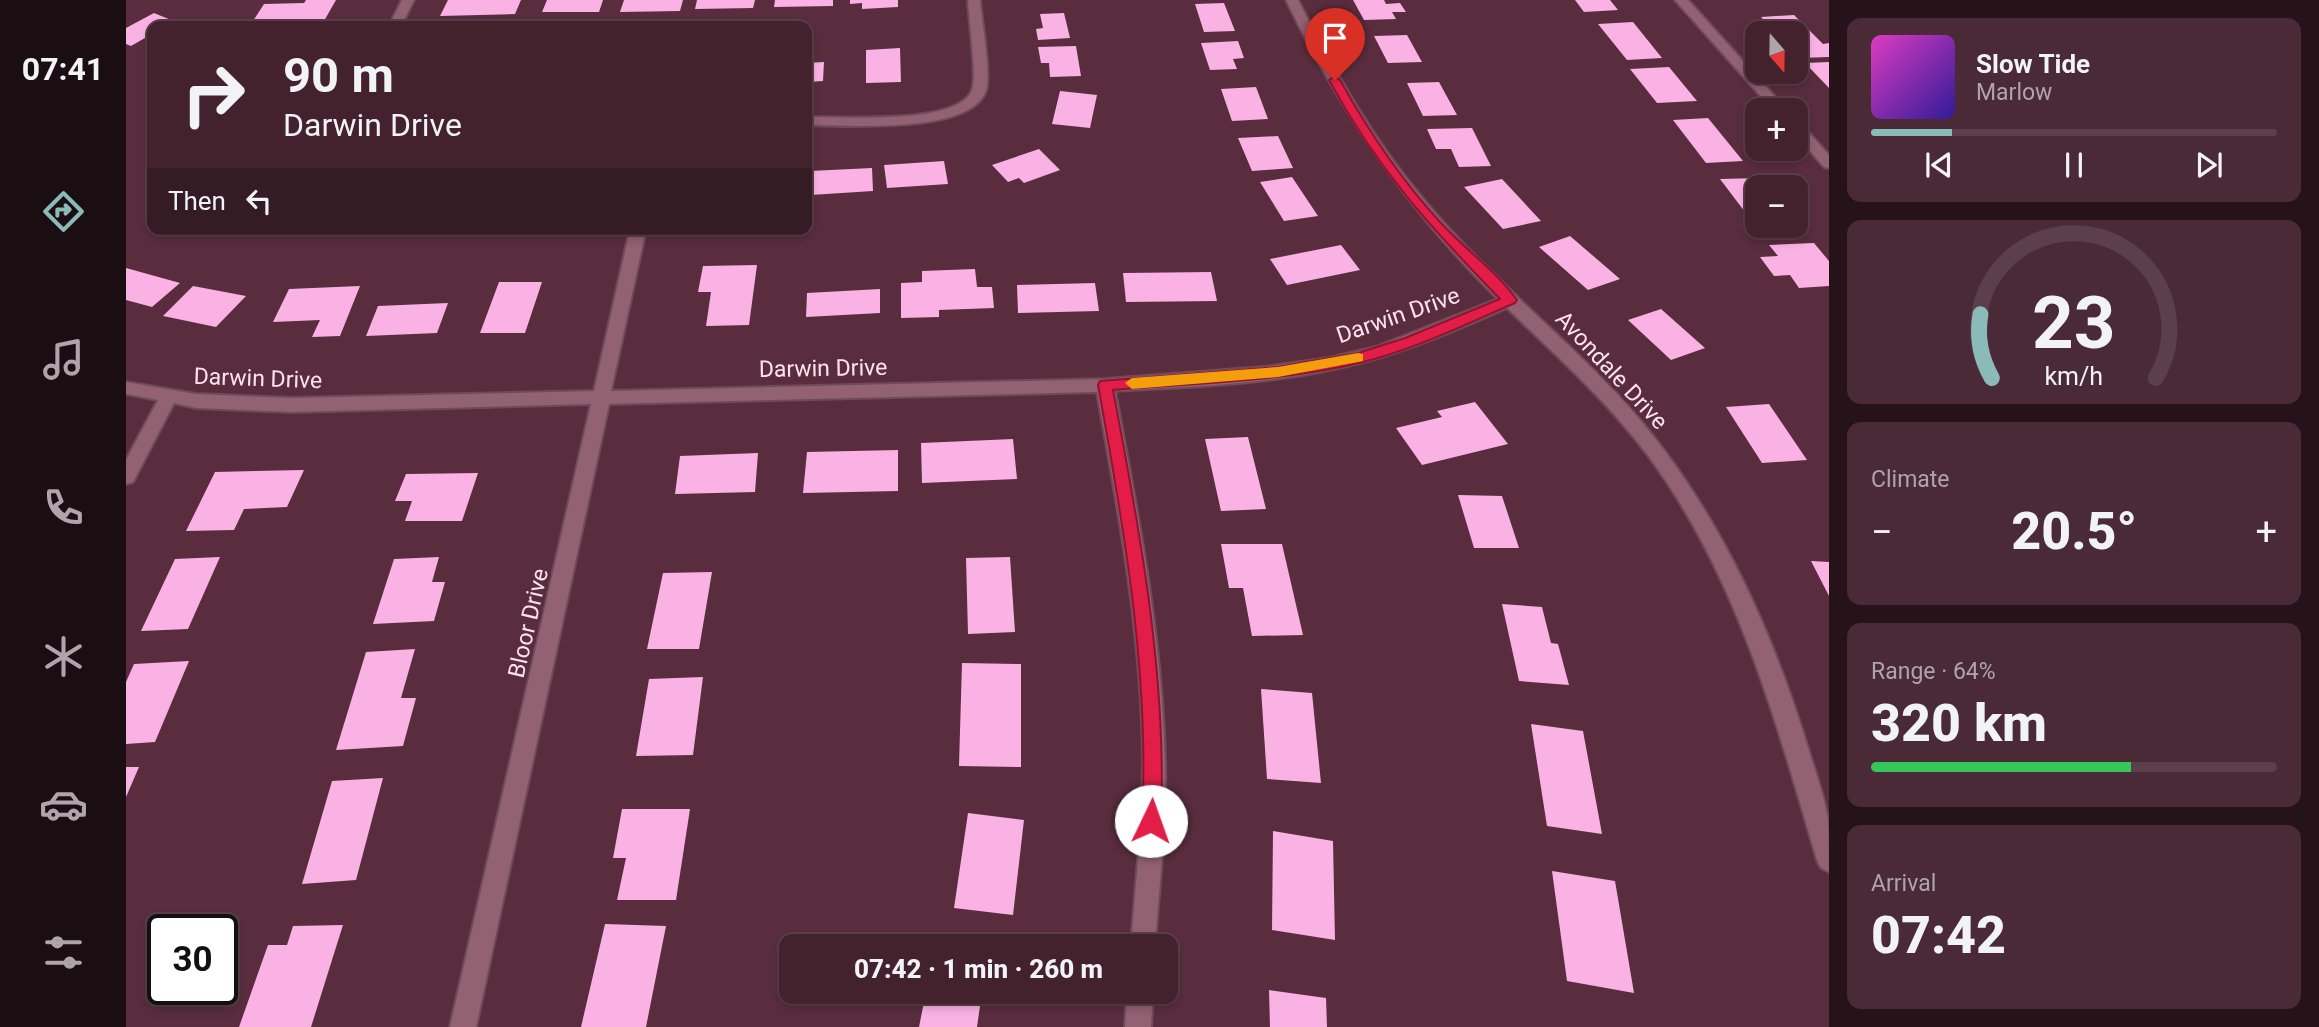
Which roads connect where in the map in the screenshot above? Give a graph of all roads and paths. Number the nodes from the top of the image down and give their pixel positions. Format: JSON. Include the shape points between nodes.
{"nodes":[{"id":1,"x":408,"y":0,"type":"edge"},
{"id":2,"x":974,"y":0,"type":"edge"},
{"id":3,"x":1292,"y":0,"type":"edge"},
{"id":4,"x":1681,"y":0,"type":"edge"},
{"id":5,"x":398,"y":21,"type":"edge"},
{"id":6,"x":1769,"y":98,"type":"edge"},
{"id":7,"x":812,"y":121,"type":"edge"},
{"id":8,"x":1808,"y":140,"type":"edge"},
{"id":9,"x":1829,"y":164,"type":"edge"},
{"id":10,"x":637,"y":235,"type":"edge"},
{"id":11,"x":1510,"y":300,"type":"junction"},
{"id":12,"x":1105,"y":385,"type":"junction"},
{"id":13,"x":126,"y":388,"type":"edge"},
{"id":14,"x":168,"y":398,"type":"junction"},
{"id":15,"x":603,"y":398,"type":"junction"},
{"id":16,"x":126,"y":477,"type":"edge"},
{"id":17,"x":1829,"y":860,"type":"edge"},
{"id":18,"x":1144,"y":934,"type":"edge"},
{"id":19,"x":1139,"y":1004,"type":"edge"},
{"id":20,"x":463,"y":1027,"type":"edge"},
{"id":21,"x":1138,"y":1027,"type":"edge"}],
"edges":[{"from":1,"to":5,"type":"street"},
{"from":2,"to":7,"type":"street","via":[[980,87],[963,109],[924,117]]},
{"from":3,"to":11,"type":"street","name":"Avondale Drive","via":[[1379,155],[1437,227]]},
{"from":4,"to":6,"type":"street"},
{"from":8,"to":9,"type":"street"},
{"from":10,"to":15,"type":"street","name":"Bloor Drive"},
{"from":11,"to":12,"type":"street","name":"Darwin Drive","via":[[1359,358],[1278,372]]},
{"from":11,"to":17,"type":"street","name":"Avondale Drive","via":[[1616,404],[1694,508],[1735,584],[1769,665]]},
{"from":12,"to":15,"type":"street","name":"Darwin Drive"},
{"from":12,"to":18,"type":"street","via":[[1152,699],[1154,762]]},
{"from":13,"to":14,"type":"street","name":"Darwin Drive"},
{"from":14,"to":15,"type":"street","name":"Darwin Drive","via":[[292,405]]},
{"from":14,"to":16,"type":"street"},
{"from":15,"to":20,"type":"street","name":"Bloor Drive"},
{"from":19,"to":21,"type":"street"}]}
